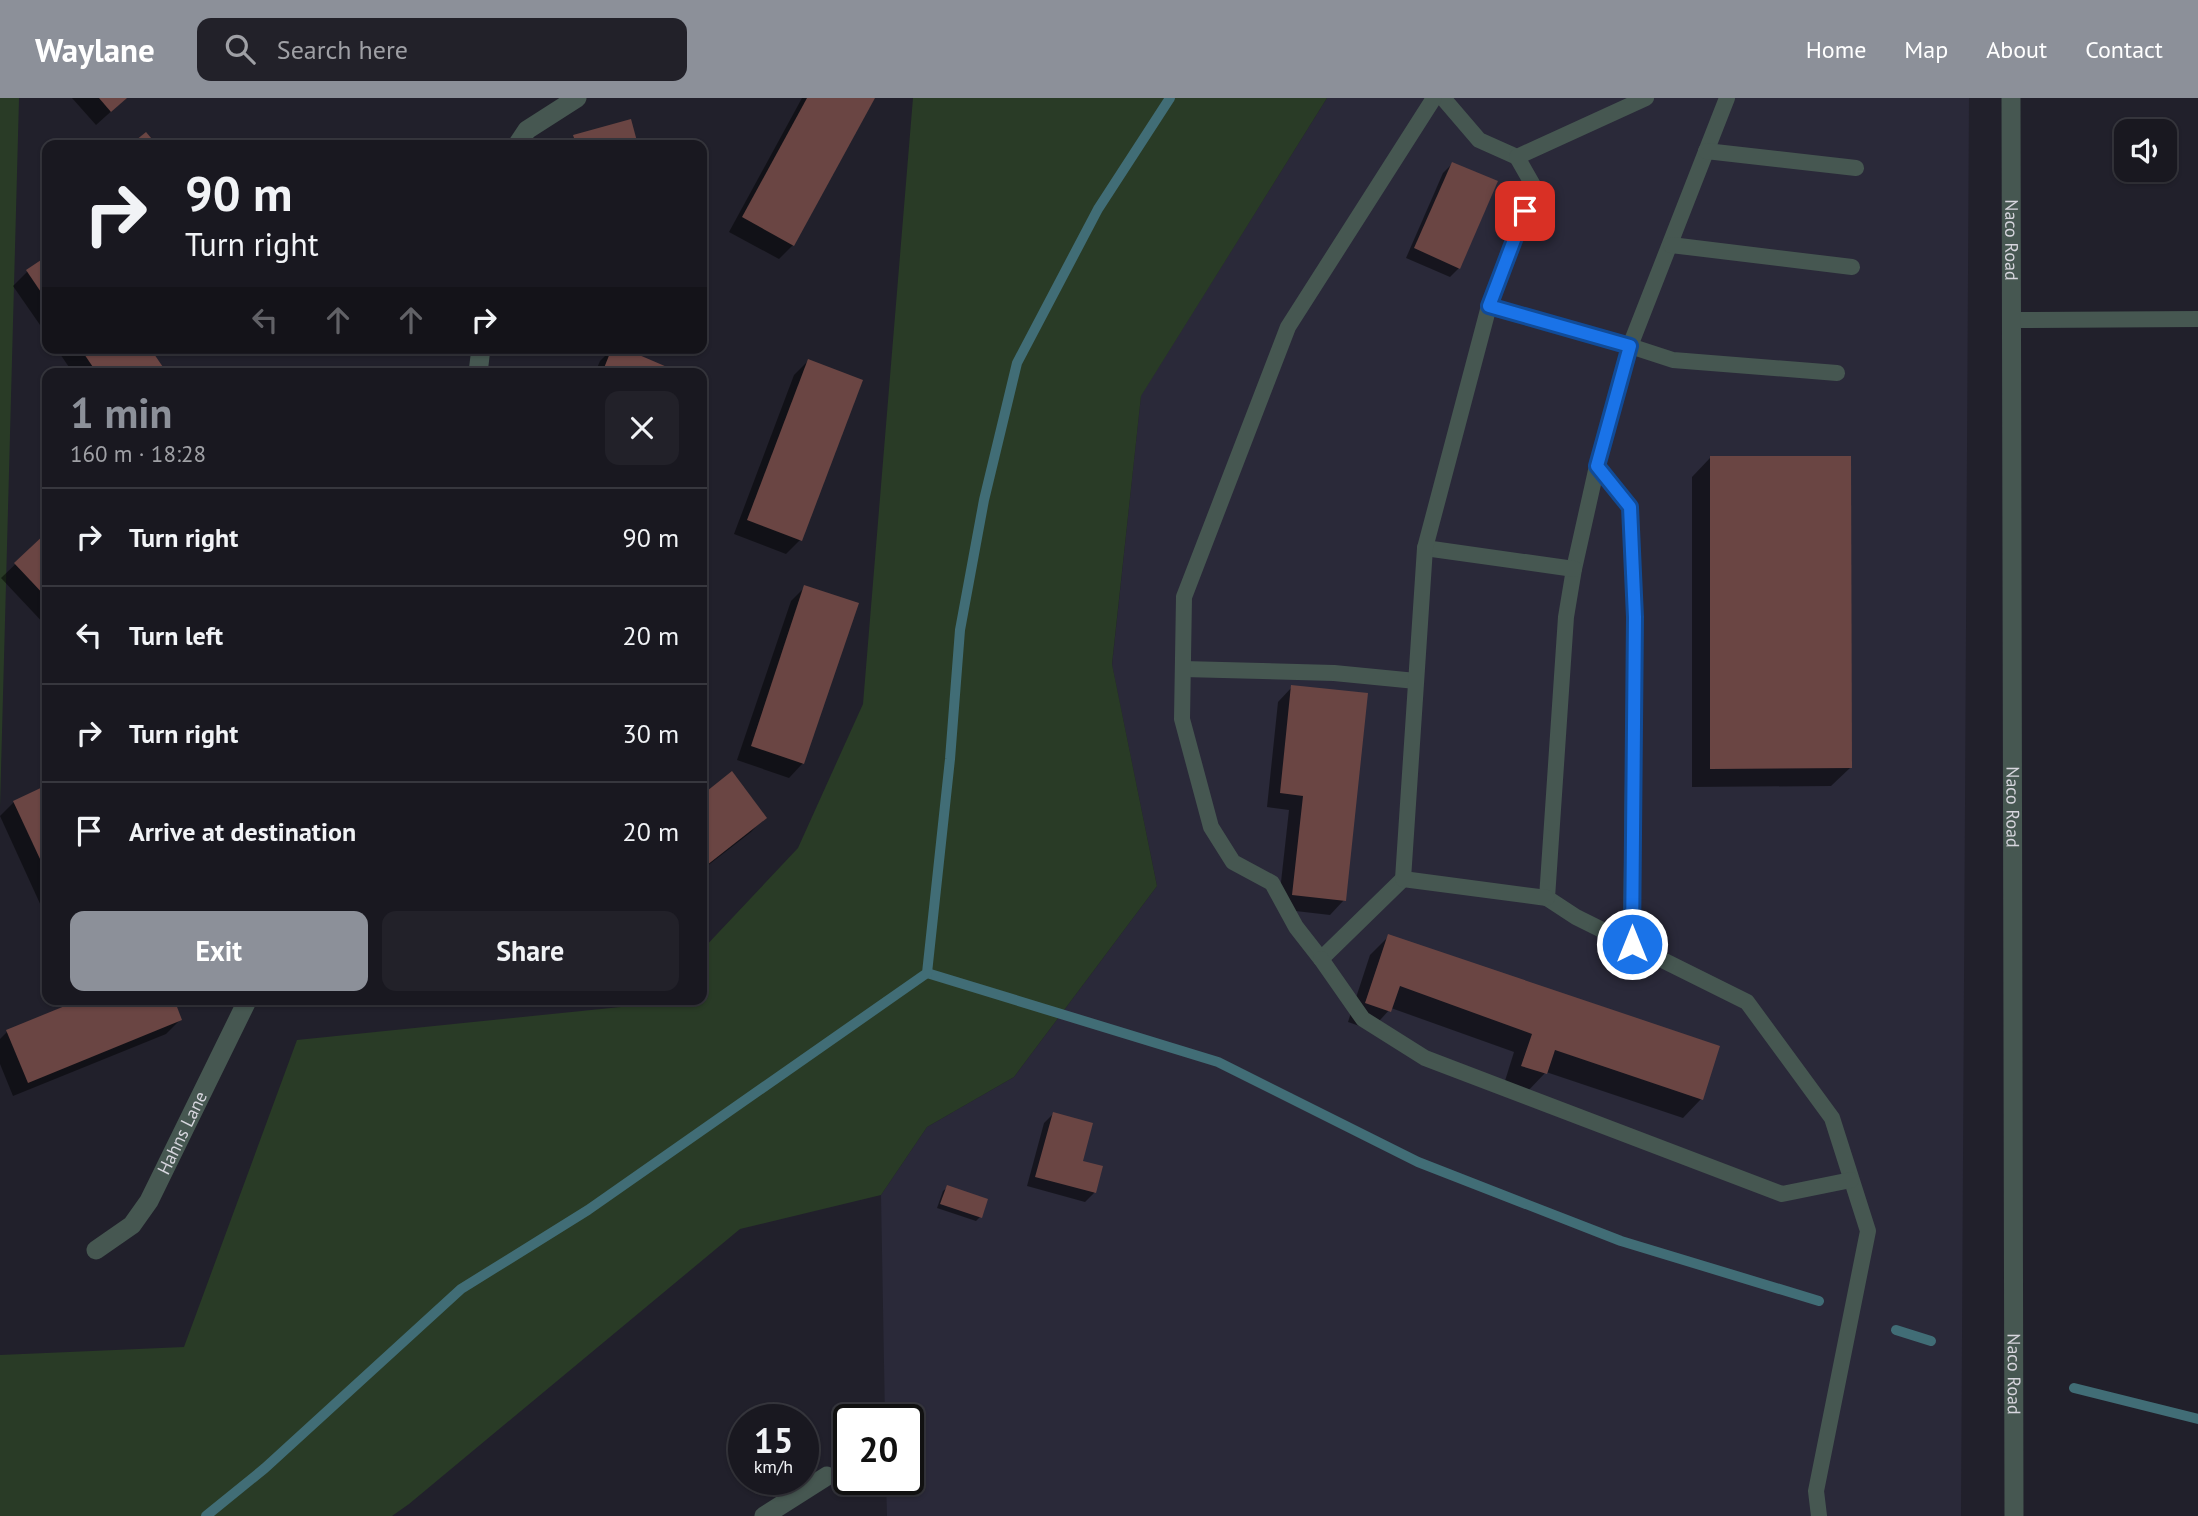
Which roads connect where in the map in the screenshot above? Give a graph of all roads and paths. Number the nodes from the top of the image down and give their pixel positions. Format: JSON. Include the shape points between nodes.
{"nodes":[{"id":1,"x":577,"y":98,"type":"edge"},
{"id":2,"x":1434,"y":98,"type":"edge"},
{"id":3,"x":1443,"y":98,"type":"edge"},
{"id":4,"x":1646,"y":98,"type":"edge"},
{"id":5,"x":1727,"y":98,"type":"edge"},
{"id":6,"x":2011,"y":98,"type":"edge"},
{"id":7,"x":520,"y":140,"type":"edge"},
{"id":8,"x":1706,"y":151,"type":"junction"},
{"id":9,"x":1517,"y":157,"type":"junction"},
{"id":10,"x":1856,"y":168,"type":"dead end"},
{"id":11,"x":1671,"y":245,"type":"junction"},
{"id":12,"x":1852,"y":267,"type":"dead end"},
{"id":13,"x":1489,"y":306,"type":"junction"},
{"id":14,"x":2198,"y":319,"type":"edge"},
{"id":15,"x":2011,"y":320,"type":"junction"},
{"id":16,"x":1630,"y":346,"type":"junction"},
{"id":17,"x":1837,"y":373,"type":"dead end"},
{"id":18,"x":1597,"y":466,"type":"junction"},
{"id":19,"x":1425,"y":548,"type":"junction"},
{"id":20,"x":1574,"y":569,"type":"junction"},
{"id":21,"x":1184,"y":669,"type":"junction"},
{"id":22,"x":1416,"y":681,"type":"junction"},
{"id":23,"x":1403,"y":879,"type":"junction"},
{"id":24,"x":1547,"y":898,"type":"junction"},
{"id":25,"x":1632,"y":944,"type":"junction"},
{"id":26,"x":1321,"y":959,"type":"junction"},
{"id":27,"x":245,"y":1005,"type":"edge"},
{"id":28,"x":1851,"y":1180,"type":"junction"},
{"id":29,"x":96,"y":1250,"type":"dead end"},
{"id":30,"x":827,"y":1476,"type":"dead end"},
{"id":31,"x":764,"y":1516,"type":"edge"},
{"id":32,"x":1819,"y":1516,"type":"edge"},
{"id":33,"x":2014,"y":1516,"type":"edge"}],
"edges":[{"from":1,"to":7,"type":"street","via":[[527,130]]},
{"from":2,"to":21,"type":"lane","via":[[1288,327],[1184,597]]},
{"from":3,"to":9,"type":"lane","via":[[1479,140]]},
{"from":4,"to":9,"type":"lane"},
{"from":5,"to":8,"type":"lane"},
{"from":6,"to":15,"type":"street","name":"Naco Road"},
{"from":8,"to":10,"type":"lane"},
{"from":8,"to":11,"type":"lane"},
{"from":9,"to":13,"type":"lane","via":[[1534,187]]},
{"from":11,"to":12,"type":"lane"},
{"from":11,"to":16,"type":"lane"},
{"from":13,"to":16,"type":"lane"},
{"from":13,"to":19,"type":"lane"},
{"from":14,"to":15,"type":"lane"},
{"from":15,"to":33,"type":"street","name":"Naco Road"},
{"from":16,"to":17,"type":"lane","via":[[1673,360]]},
{"from":16,"to":18,"type":"lane"},
{"from":18,"to":20,"type":"lane"},
{"from":18,"to":25,"type":"lane","via":[[1630,507],[1635,617]]},
{"from":19,"to":20,"type":"lane"},
{"from":19,"to":22,"type":"lane"},
{"from":20,"to":24,"type":"lane","via":[[1566,617]]},
{"from":21,"to":22,"type":"lane","via":[[1335,673]]},
{"from":21,"to":26,"type":"lane","via":[[1182,719],[1211,827],[1233,862],[1272,883],[1296,928]]},
{"from":22,"to":23,"type":"lane"},
{"from":23,"to":24,"type":"lane"},
{"from":23,"to":26,"type":"lane"},
{"from":24,"to":25,"type":"lane"},
{"from":25,"to":28,"type":"lane","via":[[1747,1002],[1832,1118]]},
{"from":26,"to":28,"type":"lane","via":[[1363,1019],[1425,1058],[1782,1195]]},
{"from":27,"to":29,"type":"street","name":"Hahns Lane","via":[[149,1201],[132,1226]]},
{"from":28,"to":32,"type":"lane","via":[[1868,1231],[1816,1491]]},
{"from":30,"to":31,"type":"street"}]}
